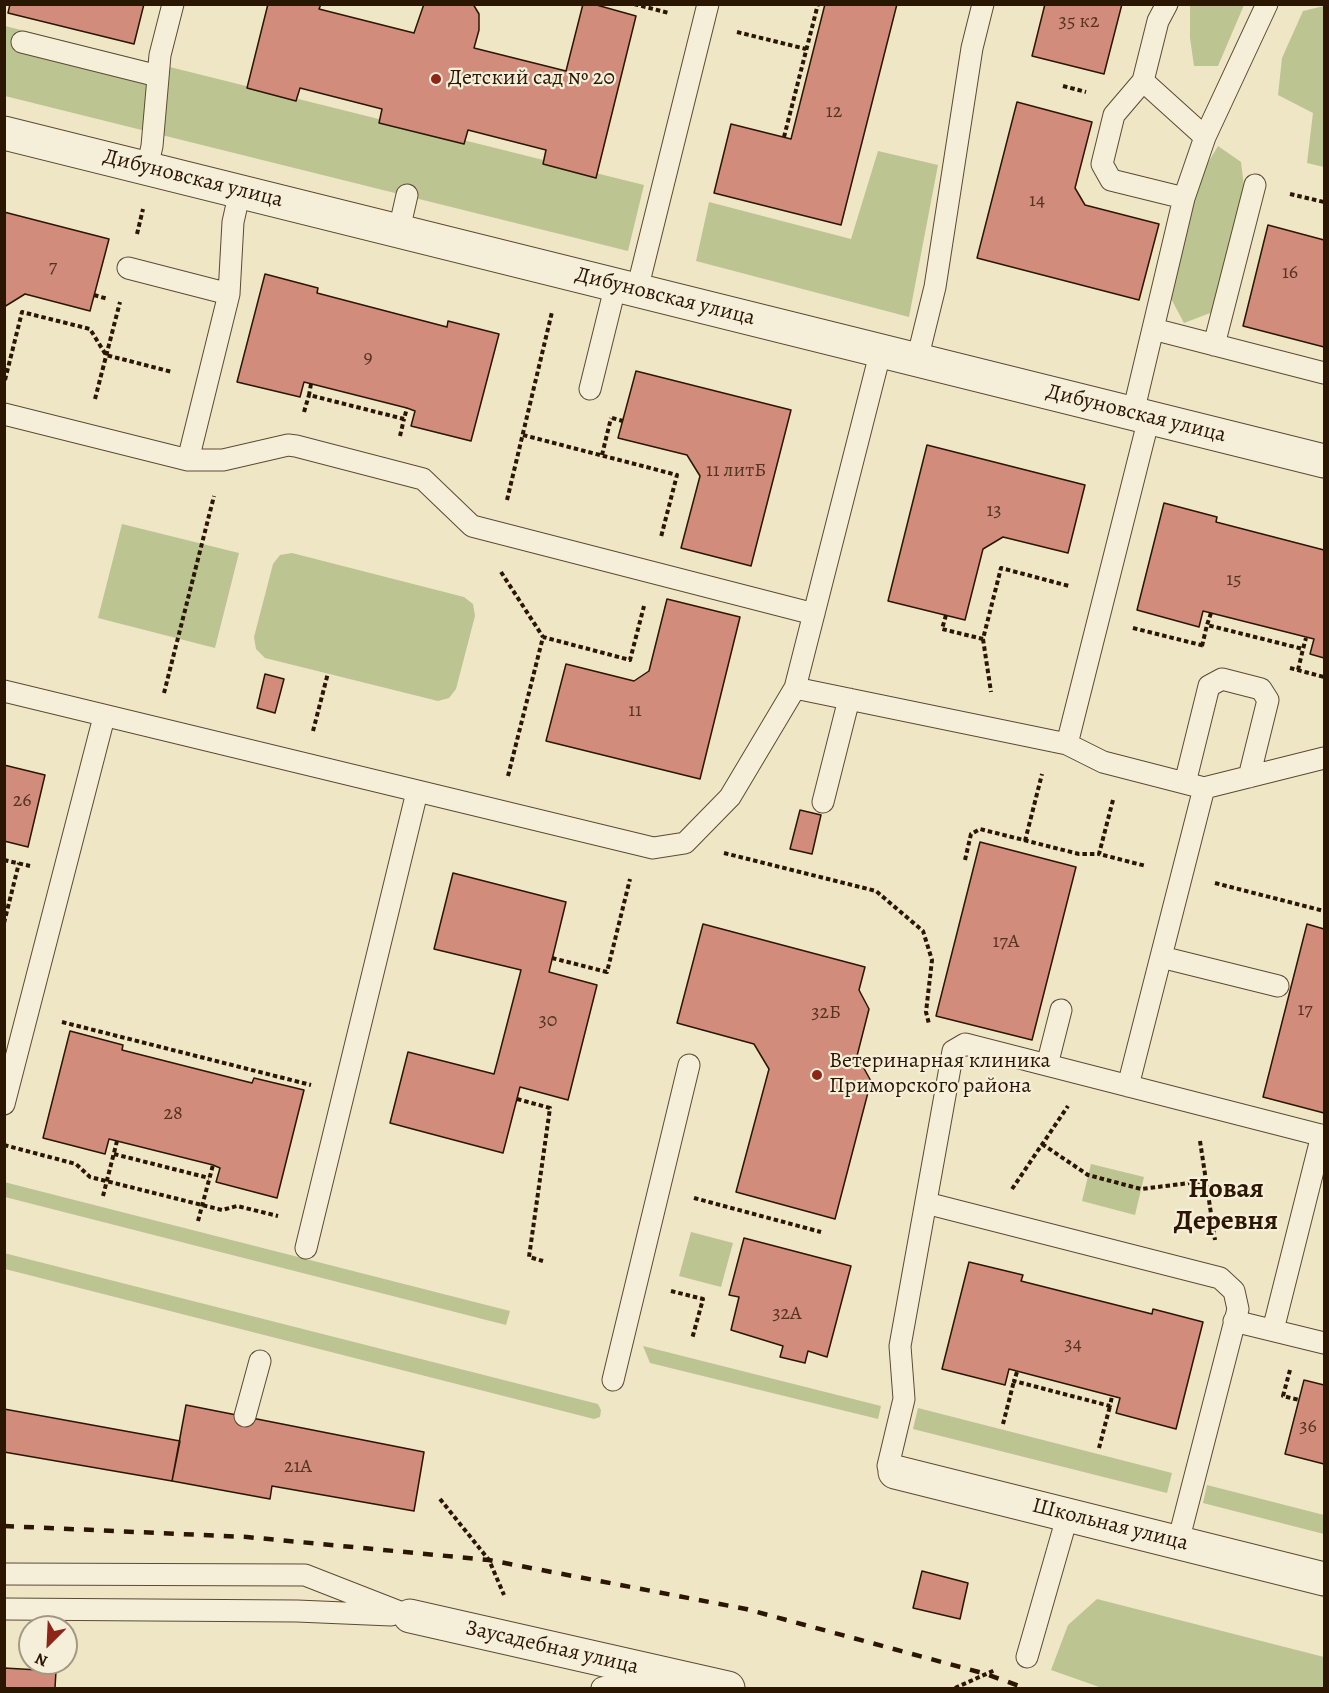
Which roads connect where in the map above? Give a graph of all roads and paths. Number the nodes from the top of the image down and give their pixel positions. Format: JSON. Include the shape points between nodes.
{"nodes":[{"id":1,"x":173,"y":4,"type":"edge"},
{"id":2,"x":818,"y":4,"type":"edge"},
{"id":3,"x":983,"y":4,"type":"edge"},
{"id":4,"x":1167,"y":4,"type":"edge"},
{"id":5,"x":1267,"y":4,"type":"edge"},
{"id":6,"x":705,"y":14,"type":"edge"},
{"id":7,"x":22,"y":42,"type":"dead end"},
{"id":8,"x":806,"y":49,"type":"junction"},
{"id":9,"x":158,"y":76,"type":"junction"},
{"id":10,"x":1143,"y":81,"type":"junction"},
{"id":11,"x":4,"y":133,"type":"edge"},
{"id":12,"x":784,"y":137,"type":"dead end"},
{"id":13,"x":1205,"y":137,"type":"junction"},
{"id":14,"x":146,"y":184,"type":"junction"},
{"id":15,"x":1254,"y":185,"type":"dead end"},
{"id":16,"x":240,"y":191,"type":"junction"},
{"id":17,"x":406,"y":195,"type":"dead end"},
{"id":18,"x":1184,"y":198,"type":"junction"},
{"id":19,"x":399,"y":230,"type":"junction"},
{"id":20,"x":128,"y":268,"type":"junction"},
{"id":21,"x":627,"y":287,"type":"junction"},
{"id":22,"x":230,"y":294,"type":"junction"},
{"id":23,"x":554,"y":304,"type":"dead end"},
{"id":24,"x":1153,"y":328,"type":"junction"},
{"id":25,"x":1214,"y":345,"type":"junction"},
{"id":26,"x":880,"y":351,"type":"junction"},
{"id":27,"x":106,"y":355,"type":"junction"},
{"id":28,"x":917,"y":360,"type":"junction"},
{"id":29,"x":1324,"y":373,"type":"edge"},
{"id":30,"x":208,"y":381,"type":"junction"},
{"id":31,"x":4,"y":382,"type":"edge"},
{"id":32,"x":312,"y":384,"type":"dead end"},
{"id":33,"x":590,"y":389,"type":"dead end"},
{"id":34,"x":309,"y":395,"type":"junction"},
{"id":35,"x":407,"y":408,"type":"dead end"},
{"id":36,"x":305,"y":410,"type":"dead end"},
{"id":37,"x":4,"y":414,"type":"edge"},
{"id":38,"x":1141,"y":415,"type":"junction"},
{"id":39,"x":612,"y":417,"type":"dead end"},
{"id":40,"x":404,"y":419,"type":"junction"},
{"id":41,"x":400,"y":434,"type":"dead end"},
{"id":42,"x":86,"y":435,"type":"junction"},
{"id":43,"x":602,"y":455,"type":"dead end"},
{"id":44,"x":188,"y":460,"type":"junction"},
{"id":45,"x":224,"y":460,"type":"junction"},
{"id":46,"x":1324,"y":461,"type":"edge"},
{"id":47,"x":472,"y":526,"type":"junction"},
{"id":48,"x":500,"y":532,"type":"junction"},
{"id":49,"x":1104,"y":595,"type":"junction"},
{"id":50,"x":1211,"y":613,"type":"dead end"},
{"id":51,"x":814,"y":614,"type":"junction"},
{"id":52,"x":946,"y":615,"type":"dead end"},
{"id":53,"x":1207,"y":625,"type":"junction"},
{"id":54,"x":543,"y":637,"type":"dead end"},
{"id":55,"x":1306,"y":638,"type":"dead end"},
{"id":56,"x":983,"y":639,"type":"junction"},
{"id":57,"x":1202,"y":646,"type":"dead end"},
{"id":58,"x":1303,"y":649,"type":"junction"},
{"id":59,"x":1298,"y":670,"type":"dead end"},
{"id":60,"x":328,"y":673,"type":"dead end"},
{"id":61,"x":795,"y":688,"type":"junction"},
{"id":62,"x":4,"y":692,"type":"edge"},
{"id":63,"x":849,"y":699,"type":"junction"},
{"id":64,"x":104,"y":717,"type":"junction"},
{"id":65,"x":155,"y":728,"type":"junction"},
{"id":66,"x":997,"y":730,"type":"junction"},
{"id":67,"x":1058,"y":743,"type":"junction"},
{"id":68,"x":1324,"y":758,"type":"edge"},
{"id":69,"x":304,"y":764,"type":"junction"},
{"id":70,"x":1122,"y":767,"type":"junction"},
{"id":71,"x":1249,"y":777,"type":"junction"},
{"id":72,"x":1194,"y":786,"type":"junction"},
{"id":73,"x":417,"y":792,"type":"junction"},
{"id":74,"x":823,"y":802,"type":"dead end"},
{"id":75,"x":1025,"y":841,"type":"junction"},
{"id":76,"x":685,"y":843,"type":"junction"},
{"id":77,"x":639,"y":844,"type":"junction"},
{"id":78,"x":1100,"y":854,"type":"junction"},
{"id":79,"x":4,"y":860,"type":"edge"},
{"id":80,"x":965,"y":860,"type":"dead end"},
{"id":81,"x":20,"y":863,"type":"junction"},
{"id":82,"x":36,"y":868,"type":"dead end"},
{"id":83,"x":1182,"y":875,"type":"junction"},
{"id":84,"x":1324,"y":911,"type":"edge"},
{"id":85,"x":4,"y":923,"type":"edge"},
{"id":86,"x":1161,"y":957,"type":"junction"},
{"id":87,"x":552,"y":958,"type":"dead end"},
{"id":88,"x":1278,"y":986,"type":"dead end"},
{"id":89,"x":1061,"y":1010,"type":"dead end"},
{"id":90,"x":28,"y":1013,"type":"junction"},
{"id":91,"x":953,"y":1051,"type":"junction"},
{"id":92,"x":689,"y":1065,"type":"dead end"},
{"id":93,"x":1047,"y":1065,"type":"junction"},
{"id":94,"x":1089,"y":1076,"type":"junction"},
{"id":95,"x":1128,"y":1086,"type":"junction"},
{"id":96,"x":344,"y":1093,"type":"junction"},
{"id":97,"x":517,"y":1099,"type":"dead end"},
{"id":98,"x":4,"y":1104,"type":"edge"},
{"id":99,"x":1323,"y":1136,"type":"edge"},
{"id":100,"x":117,"y":1141,"type":"dead end"},
{"id":101,"x":1042,"y":1144,"type":"junction"},
{"id":102,"x":4,"y":1146,"type":"edge"},
{"id":103,"x":114,"y":1154,"type":"junction"},
{"id":104,"x":213,"y":1165,"type":"dead end"},
{"id":105,"x":209,"y":1178,"type":"junction"},
{"id":106,"x":107,"y":1181,"type":"junction"},
{"id":107,"x":1206,"y":1182,"type":"dead end"},
{"id":108,"x":659,"y":1189,"type":"junction"},
{"id":109,"x":103,"y":1196,"type":"dead end"},
{"id":110,"x":926,"y":1203,"type":"junction"},
{"id":111,"x":202,"y":1205,"type":"junction"},
{"id":112,"x":991,"y":1220,"type":"junction"},
{"id":113,"x":198,"y":1221,"type":"dead end"},
{"id":114,"x":311,"y":1225,"type":"junction"},
{"id":115,"x":821,"y":1232,"type":"dead end"},
{"id":116,"x":306,"y":1248,"type":"dead end"},
{"id":117,"x":543,"y":1261,"type":"dead end"},
{"id":118,"x":637,"y":1282,"type":"junction"},
{"id":119,"x":1234,"y":1321,"type":"junction"},
{"id":120,"x":1273,"y":1330,"type":"junction"},
{"id":121,"x":692,"y":1339,"type":"dead end"},
{"id":122,"x":1324,"y":1343,"type":"edge"},
{"id":123,"x":260,"y":1360,"type":"dead end"},
{"id":124,"x":1291,"y":1365,"type":"dead end"},
{"id":125,"x":1017,"y":1372,"type":"dead end"},
{"id":126,"x":613,"y":1380,"type":"dead end"},
{"id":127,"x":1014,"y":1381,"type":"junction"},
{"id":128,"x":1112,"y":1396,"type":"dead end"},
{"id":129,"x":1299,"y":1400,"type":"dead end"},
{"id":130,"x":1110,"y":1406,"type":"junction"},
{"id":131,"x":245,"y":1416,"type":"dead end"},
{"id":132,"x":1003,"y":1424,"type":"dead end"},
{"id":133,"x":1099,"y":1448,"type":"dead end"},
{"id":134,"x":892,"y":1469,"type":"joint"},
{"id":135,"x":440,"y":1499,"type":"dead end"},
{"id":136,"x":1068,"y":1514,"type":"junction"},
{"id":137,"x":1178,"y":1542,"type":"junction"},
{"id":138,"x":4,"y":1575,"type":"edge"},
{"id":139,"x":1324,"y":1579,"type":"edge"},
{"id":140,"x":4,"y":1609,"type":"edge"},
{"id":141,"x":410,"y":1616,"type":"junction"},
{"id":142,"x":525,"y":1641,"type":"junction"},
{"id":143,"x":1027,"y":1657,"type":"joint"},
{"id":144,"x":657,"y":1681,"type":"edge"},
{"id":145,"x":602,"y":1689,"type":"edge"},
{"id":146,"x":728,"y":1689,"type":"edge"},
{"id":147,"x":955,"y":1689,"type":"edge"}],
"edges":[{"from":1,"to":9,"type":"lane"},
{"from":2,"to":8,"type":"path"},
{"from":3,"to":28,"type":"lane","via":[[972,48],[943,290]]},
{"from":4,"to":10,"type":"lane","via":[[1158,21]]},
{"from":5,"to":13,"type":"lane"},
{"from":6,"to":8,"type":"path"},
{"from":6,"to":21,"type":"lane"},
{"from":7,"to":9,"type":"lane"},
{"from":8,"to":12,"type":"path"},
{"from":9,"to":14,"type":"lane"},
{"from":10,"to":13,"type":"lane"},
{"from":10,"to":18,"type":"lane","via":[[1114,115],[1102,164],[1111,180]]},
{"from":11,"to":14,"type":"street","name":"Дибуновская улица"},
{"from":13,"to":18,"type":"lane"},
{"from":14,"to":16,"type":"street","name":"Дибуновская улица"},
{"from":14,"to":20,"type":"path"},
{"from":15,"to":25,"type":"lane"},
{"from":16,"to":19,"type":"street","name":"Дибуновская улица"},
{"from":16,"to":22,"type":"lane","via":[[232,222]]},
{"from":17,"to":19,"type":"lane"},
{"from":18,"to":24,"type":"lane"},
{"from":19,"to":21,"type":"street","name":"Дибуновская улица"},
{"from":20,"to":22,"type":"lane"},
{"from":20,"to":27,"type":"path"},
{"from":21,"to":26,"type":"street","name":"Дибуновская улица"},
{"from":21,"to":33,"type":"lane"},
{"from":22,"to":30,"type":"lane"},
{"from":23,"to":48,"type":"path"},
{"from":24,"to":25,"type":"lane"},
{"from":24,"to":38,"type":"lane"},
{"from":25,"to":29,"type":"lane"},
{"from":26,"to":28,"type":"street","name":"Дибуновская улица"},
{"from":26,"to":51,"type":"lane"},
{"from":27,"to":30,"type":"path"},
{"from":27,"to":31,"type":"path","via":[[90,329],[22,312]]},
{"from":27,"to":42,"type":"path"},
{"from":28,"to":38,"type":"street","name":"Дибуновская улица"},
{"from":30,"to":44,"type":"lane"},
{"from":32,"to":34,"type":"path"},
{"from":34,"to":36,"type":"path"},
{"from":34,"to":40,"type":"path"},
{"from":35,"to":40,"type":"path"},
{"from":37,"to":42,"type":"lane"},
{"from":38,"to":46,"type":"street","name":"Дибуновская улица"},
{"from":38,"to":49,"type":"lane"},
{"from":39,"to":43,"type":"path"},
{"from":40,"to":41,"type":"path"},
{"from":42,"to":44,"type":"lane"},
{"from":44,"to":45,"type":"lane"},
{"from":45,"to":47,"type":"lane","via":[[288,445],[413,476],[423,479]]},
{"from":45,"to":65,"type":"path"},
{"from":47,"to":48,"type":"lane"},
{"from":47,"to":54,"type":"path"},
{"from":48,"to":51,"type":"lane"},
{"from":49,"to":56,"type":"path","via":[[1001,568]]},
{"from":49,"to":67,"type":"lane"},
{"from":50,"to":53,"type":"path"},
{"from":51,"to":61,"type":"lane"},
{"from":52,"to":56,"type":"path","via":[[942,629]]},
{"from":53,"to":57,"type":"path"},
{"from":53,"to":58,"type":"path"},
{"from":55,"to":58,"type":"path"},
{"from":56,"to":66,"type":"path"},
{"from":58,"to":59,"type":"path"},
{"from":60,"to":69,"type":"path"},
{"from":61,"to":63,"type":"lane"},
{"from":61,"to":76,"type":"lane","via":[[730,797]]},
{"from":62,"to":64,"type":"lane"},
{"from":63,"to":66,"type":"lane"},
{"from":63,"to":74,"type":"lane"},
{"from":64,"to":65,"type":"lane"},
{"from":64,"to":90,"type":"lane"},
{"from":65,"to":69,"type":"lane"},
{"from":66,"to":67,"type":"lane"},
{"from":67,"to":70,"type":"lane"},
{"from":67,"to":75,"type":"path"},
{"from":68,"to":71,"type":"lane"},
{"from":69,"to":73,"type":"lane"},
{"from":70,"to":72,"type":"lane"},
{"from":70,"to":78,"type":"path"},
{"from":71,"to":72,"type":"lane"},
{"from":71,"to":72,"type":"lane","via":[[1268,700],[1261,689],[1222,679],[1209,686]]},
{"from":72,"to":83,"type":"lane"},
{"from":73,"to":77,"type":"lane"},
{"from":73,"to":96,"type":"lane"},
{"from":75,"to":78,"type":"path","via":[[1079,854]]},
{"from":75,"to":80,"type":"path","via":[[980,829],[971,834]]},
{"from":76,"to":77,"type":"lane","via":[[653,848]]},
{"from":76,"to":91,"type":"path","via":[[876,891],[923,931],[932,960],[926,1012],[932,1033]]},
{"from":77,"to":87,"type":"path","via":[[607,972]]},
{"from":78,"to":83,"type":"path"},
{"from":79,"to":81,"type":"path"},
{"from":81,"to":82,"type":"path"},
{"from":81,"to":85,"type":"path"},
{"from":83,"to":84,"type":"path"},
{"from":83,"to":86,"type":"lane"},
{"from":86,"to":88,"type":"lane"},
{"from":86,"to":95,"type":"lane"},
{"from":89,"to":93,"type":"lane"},
{"from":90,"to":96,"type":"path"},
{"from":90,"to":98,"type":"lane"},
{"from":91,"to":93,"type":"lane","via":[[965,1044]]},
{"from":91,"to":110,"type":"lane"},
{"from":92,"to":108,"type":"lane"},
{"from":93,"to":94,"type":"lane"},
{"from":94,"to":95,"type":"lane"},
{"from":94,"to":101,"type":"path"},
{"from":95,"to":99,"type":"lane"},
{"from":96,"to":114,"type":"lane"},
{"from":97,"to":117,"type":"path","via":[[550,1108],[529,1257]]},
{"from":99,"to":120,"type":"lane"},
{"from":100,"to":103,"type":"path"},
{"from":101,"to":107,"type":"path","via":[[1088,1175],[1141,1189]]},
{"from":101,"to":112,"type":"path"},
{"from":102,"to":106,"type":"path","via":[[76,1164],[90,1177]]},
{"from":103,"to":105,"type":"path"},
{"from":103,"to":106,"type":"path"},
{"from":104,"to":105,"type":"path"},
{"from":105,"to":111,"type":"path"},
{"from":106,"to":109,"type":"path"},
{"from":106,"to":111,"type":"path"},
{"from":108,"to":115,"type":"path"},
{"from":108,"to":118,"type":"lane"},
{"from":110,"to":112,"type":"lane"},
{"from":110,"to":134,"type":"lane","via":[[900,1346],[904,1399]]},
{"from":111,"to":113,"type":"path"},
{"from":111,"to":114,"type":"path","via":[[222,1210],[237,1206]]},
{"from":112,"to":119,"type":"lane","via":[[1220,1278],[1234,1291],[1238,1309]]},
{"from":114,"to":116,"type":"lane"},
{"from":118,"to":121,"type":"path","via":[[703,1299]]},
{"from":118,"to":126,"type":"lane"},
{"from":119,"to":120,"type":"lane"},
{"from":119,"to":137,"type":"lane"},
{"from":120,"to":122,"type":"lane"},
{"from":123,"to":131,"type":"lane"},
{"from":124,"to":129,"type":"path","via":[[1283,1396]]},
{"from":125,"to":127,"type":"path"},
{"from":127,"to":130,"type":"path"},
{"from":127,"to":132,"type":"path"},
{"from":128,"to":130,"type":"path"},
{"from":130,"to":133,"type":"path"},
{"from":134,"to":136,"type":"street","name":"Школьная улица"},
{"from":135,"to":142,"type":"path","via":[[489,1560]]},
{"from":136,"to":137,"type":"street","name":"Школьная улица"},
{"from":136,"to":143,"type":"lane"},
{"from":137,"to":139,"type":"street","name":"Школьная улица"},
{"from":138,"to":141,"type":"lane","via":[[305,1575]]},
{"from":140,"to":141,"type":"lane","via":[[297,1611]]},
{"from":141,"to":142,"type":"street","name":"Заусадебная улица"},
{"from":142,"to":144,"type":"street","name":"Заусадебная улица"},
{"from":143,"to":147,"type":"path"},
{"from":144,"to":145,"type":"lane"},
{"from":144,"to":146,"type":"street","name":"Заусадебная улица"}]}
